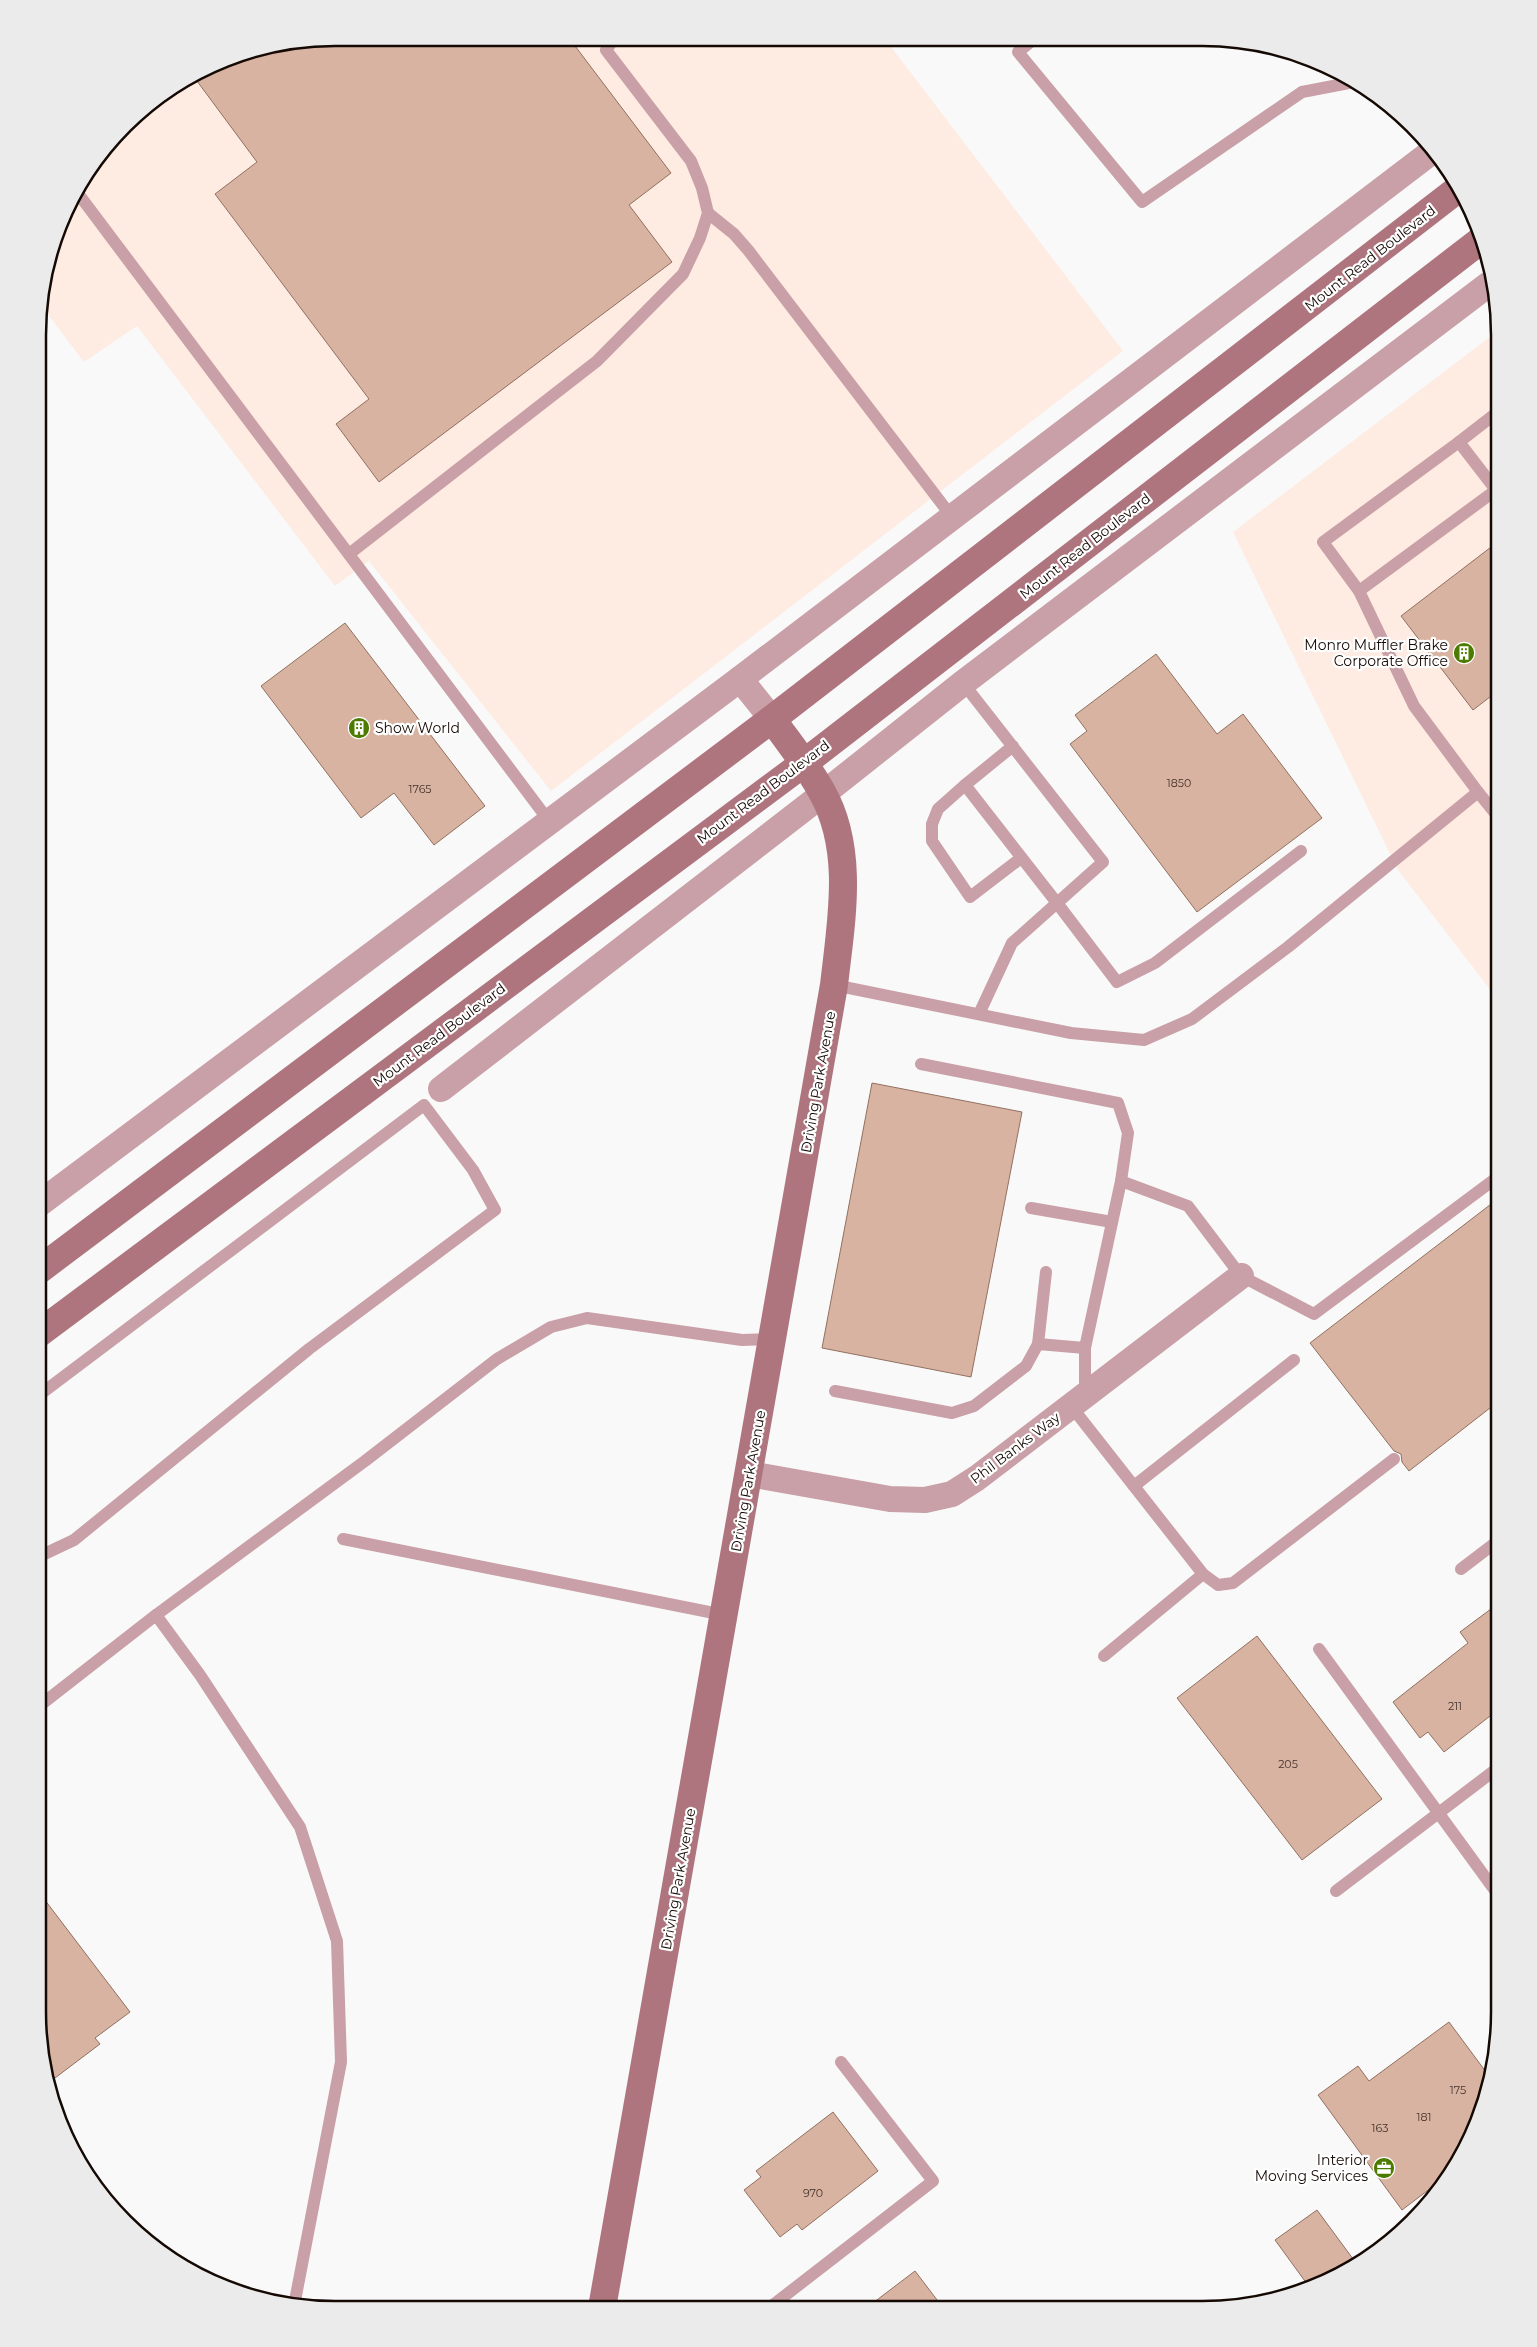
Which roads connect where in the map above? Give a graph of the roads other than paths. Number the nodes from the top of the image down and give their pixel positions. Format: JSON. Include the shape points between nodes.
{"nodes":[{"id":1,"x":609,"y":46,"type":"edge"},
{"id":2,"x":1026,"y":46,"type":"edge"},
{"id":3,"x":1344,"y":84,"type":"edge"},
{"id":4,"x":1428,"y":155,"type":"edge"},
{"id":5,"x":1453,"y":193,"type":"edge"},
{"id":6,"x":81,"y":198,"type":"edge"},
{"id":7,"x":708,"y":212,"type":"junction"},
{"id":8,"x":1475,"y":243,"type":"edge"},
{"id":9,"x":1486,"y":286,"type":"edge"},
{"id":10,"x":1491,"y":419,"type":"edge"},
{"id":11,"x":1459,"y":442,"type":"junction"},
{"id":12,"x":1491,"y":480,"type":"edge"},
{"id":13,"x":1491,"y":493,"type":"edge"},
{"id":14,"x":952,"y":516,"type":"junction"},
{"id":15,"x":349,"y":554,"type":"junction"},
{"id":16,"x":1358,"y":591,"type":"junction"},
{"id":17,"x":740,"y":678,"type":"junction"},
{"id":18,"x":963,"y":683,"type":"junction"},
{"id":19,"x":772,"y":720,"type":"junction"},
{"id":20,"x":1013,"y":746,"type":"junction"},
{"id":21,"x":804,"y":762,"type":"junction"},
{"id":22,"x":964,"y":785,"type":"junction"},
{"id":23,"x":1478,"y":792,"type":"junction"},
{"id":24,"x":823,"y":794,"type":"junction"},
{"id":25,"x":1491,"y":808,"type":"edge"},
{"id":26,"x":549,"y":821,"type":"junction"},
{"id":27,"x":1301,"y":851,"type":"dead end"},
{"id":28,"x":1021,"y":858,"type":"junction"},
{"id":29,"x":1057,"y":903,"type":"junction"},
{"id":30,"x":834,"y":985,"type":"junction"},
{"id":31,"x":979,"y":1014,"type":"junction"},
{"id":32,"x":921,"y":1064,"type":"dead end"},
{"id":33,"x":432,"y":1097,"type":"junction"},
{"id":34,"x":1121,"y":1181,"type":"junction"},
{"id":35,"x":1491,"y":1182,"type":"edge"},
{"id":36,"x":46,"y":1199,"type":"edge"},
{"id":37,"x":1031,"y":1208,"type":"dead end"},
{"id":38,"x":1112,"y":1222,"type":"junction"},
{"id":39,"x":46,"y":1265,"type":"edge"},
{"id":40,"x":1046,"y":1272,"type":"dead end"},
{"id":41,"x":1241,"y":1276,"type":"junction"},
{"id":42,"x":46,"y":1328,"type":"edge"},
{"id":43,"x":772,"y":1340,"type":"junction"},
{"id":44,"x":1038,"y":1344,"type":"junction"},
{"id":45,"x":1085,"y":1348,"type":"junction"},
{"id":46,"x":1294,"y":1360,"type":"dead end"},
{"id":47,"x":46,"y":1390,"type":"edge"},
{"id":48,"x":835,"y":1391,"type":"dead end"},
{"id":49,"x":1078,"y":1401,"type":"junction"},
{"id":50,"x":1394,"y":1459,"type":"dead end"},
{"id":51,"x":749,"y":1474,"type":"junction"},
{"id":52,"x":1134,"y":1486,"type":"junction"},
{"id":53,"x":343,"y":1539,"type":"dead end"},
{"id":54,"x":1491,"y":1546,"type":"edge"},
{"id":55,"x":46,"y":1553,"type":"edge"},
{"id":56,"x":1462,"y":1569,"type":"dead end"},
{"id":57,"x":1203,"y":1574,"type":"junction"},
{"id":58,"x":156,"y":1615,"type":"junction"},
{"id":59,"x":724,"y":1615,"type":"junction"},
{"id":60,"x":1319,"y":1649,"type":"dead end"},
{"id":61,"x":1104,"y":1656,"type":"dead end"},
{"id":62,"x":46,"y":1701,"type":"edge"},
{"id":63,"x":1491,"y":1773,"type":"edge"},
{"id":64,"x":1438,"y":1812,"type":"junction"},
{"id":65,"x":1491,"y":1885,"type":"edge"},
{"id":66,"x":1336,"y":1891,"type":"dead end"},
{"id":67,"x":841,"y":2062,"type":"dead end"},
{"id":68,"x":296,"y":2298,"type":"edge"},
{"id":69,"x":603,"y":2301,"type":"edge"},
{"id":70,"x":778,"y":2301,"type":"edge"}],
"edges":[{"from":1,"to":7,"type":"lane","via":[[606,50],[691,161]]},
{"from":2,"to":3,"type":"lane","via":[[1018,52],[1142,202],[1302,92]]},
{"from":4,"to":14,"type":"street"},
{"from":5,"to":19,"type":"main road","name":"Mount Read Boulevard"},
{"from":6,"to":15,"type":"lane"},
{"from":7,"to":14,"type":"lane","via":[[748,250]]},
{"from":7,"to":15,"type":"lane","via":[[683,274],[597,360]]},
{"from":8,"to":21,"type":"main road","name":"Mount Read Boulevard"},
{"from":9,"to":18,"type":"street"},
{"from":10,"to":11,"type":"lane"},
{"from":11,"to":12,"type":"lane"},
{"from":11,"to":16,"type":"lane","via":[[1323,542]]},
{"from":13,"to":16,"type":"lane"},
{"from":14,"to":17,"type":"street"},
{"from":15,"to":26,"type":"lane"},
{"from":16,"to":23,"type":"lane","via":[[1414,706]]},
{"from":17,"to":19,"type":"street","name":"Driving Park Avenue"},
{"from":17,"to":26,"type":"street"},
{"from":18,"to":20,"type":"lane"},
{"from":18,"to":24,"type":"street"},
{"from":19,"to":21,"type":"main road","name":"Driving Park Avenue"},
{"from":19,"to":39,"type":"main road","name":"Mount Read Boulevard"},
{"from":20,"to":22,"type":"lane"},
{"from":20,"to":29,"type":"lane","via":[[1103,862]]},
{"from":21,"to":24,"type":"main road","name":"Driving Park Avenue"},
{"from":21,"to":42,"type":"main road","name":"Mount Read Boulevard"},
{"from":22,"to":28,"type":"lane"},
{"from":22,"to":28,"type":"lane","via":[[938,809],[932,824],[932,841],[970,897]]},
{"from":23,"to":25,"type":"lane"},
{"from":23,"to":31,"type":"lane","via":[[1288,947],[1192,1019],[1144,1040],[1071,1033]]},
{"from":24,"to":30,"type":"main road","name":"Driving Park Avenue","via":[[840,839],[842,869],[842,914]]},
{"from":24,"to":33,"type":"street"},
{"from":26,"to":36,"type":"street"},
{"from":27,"to":29,"type":"lane","via":[[1155,963],[1117,982]]},
{"from":28,"to":29,"type":"lane"},
{"from":29,"to":31,"type":"lane","via":[[1012,943]]},
{"from":30,"to":31,"type":"lane"},
{"from":30,"to":43,"type":"main road","name":"Driving Park Avenue"},
{"from":32,"to":34,"type":"lane","via":[[1118,1103],[1128,1133]]},
{"from":33,"to":47,"type":"lane"},
{"from":33,"to":55,"type":"lane","via":[[495,1210],[309,1349],[74,1540]]},
{"from":34,"to":38,"type":"lane"},
{"from":34,"to":41,"type":"lane","via":[[1188,1206]]},
{"from":35,"to":41,"type":"lane","via":[[1314,1314]]},
{"from":37,"to":38,"type":"lane"},
{"from":38,"to":45,"type":"lane"},
{"from":40,"to":44,"type":"lane"},
{"from":41,"to":49,"type":"street","name":"Phil Banks Way"},
{"from":43,"to":51,"type":"main road","name":"Driving Park Avenue"},
{"from":43,"to":58,"type":"lane","via":[[742,1340],[587,1318],[550,1327],[497,1359]]},
{"from":44,"to":45,"type":"lane"},
{"from":44,"to":48,"type":"lane","via":[[1026,1366],[974,1406],[952,1413]]},
{"from":45,"to":49,"type":"lane"},
{"from":46,"to":52,"type":"lane"},
{"from":49,"to":51,"type":"street","name":"Phil Banks Way","via":[[977,1478],[952,1494],[925,1500],[890,1499]]},
{"from":49,"to":52,"type":"lane"},
{"from":50,"to":57,"type":"lane","via":[[1233,1583],[1218,1584]]},
{"from":51,"to":59,"type":"main road","name":"Driving Park Avenue"},
{"from":52,"to":57,"type":"lane"},
{"from":53,"to":59,"type":"lane"},
{"from":54,"to":56,"type":"lane"},
{"from":57,"to":61,"type":"lane"},
{"from":58,"to":62,"type":"lane"},
{"from":58,"to":68,"type":"lane","via":[[200,1675],[300,1827],[337,1941],[341,2062]]},
{"from":59,"to":69,"type":"main road","name":"Driving Park Avenue"},
{"from":60,"to":64,"type":"lane"},
{"from":63,"to":64,"type":"lane"},
{"from":64,"to":65,"type":"lane"},
{"from":64,"to":66,"type":"lane"},
{"from":67,"to":70,"type":"lane","via":[[933,2181]]}]}
